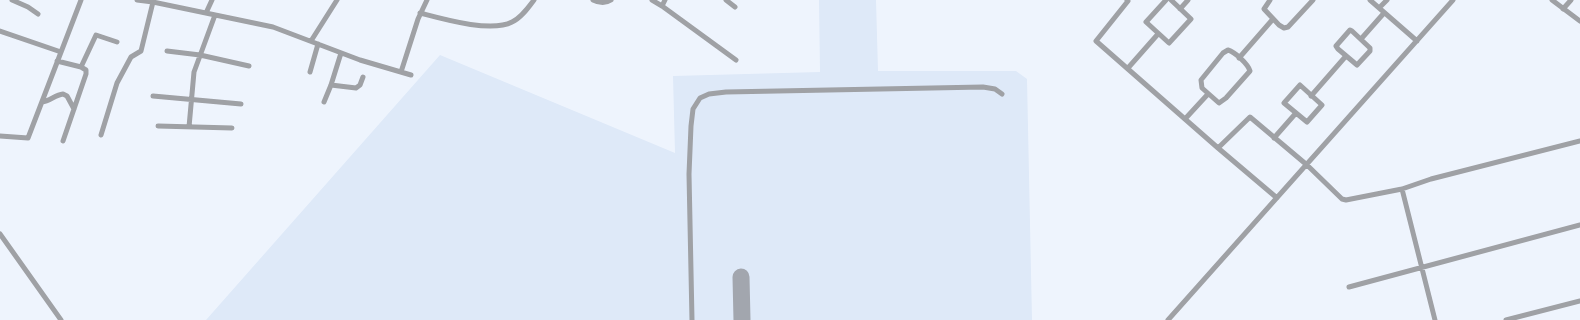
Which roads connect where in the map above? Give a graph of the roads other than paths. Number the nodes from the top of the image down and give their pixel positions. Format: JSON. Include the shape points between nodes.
{"nodes":[{"id":1,"x":12,"y":0,"type":"edge"},
{"id":2,"x":81,"y":0,"type":"edge"},
{"id":3,"x":137,"y":0,"type":"edge"},
{"id":4,"x":212,"y":0,"type":"edge"},
{"id":5,"x":337,"y":0,"type":"edge"},
{"id":6,"x":427,"y":0,"type":"edge"},
{"id":7,"x":534,"y":0,"type":"edge"},
{"id":8,"x":593,"y":0,"type":"edge"},
{"id":9,"x":611,"y":0,"type":"edge"},
{"id":10,"x":652,"y":0,"type":"edge"},
{"id":11,"x":665,"y":0,"type":"edge"},
{"id":12,"x":726,"y":0,"type":"edge"},
{"id":13,"x":1127,"y":0,"type":"edge"},
{"id":14,"x":1166,"y":0,"type":"edge"},
{"id":15,"x":1171,"y":0,"type":"edge"},
{"id":16,"x":1188,"y":0,"type":"edge"},
{"id":17,"x":1270,"y":0,"type":"edge"},
{"id":18,"x":1313,"y":0,"type":"edge"},
{"id":19,"x":1370,"y":0,"type":"edge"},
{"id":20,"x":1387,"y":0,"type":"edge"},
{"id":21,"x":1453,"y":0,"type":"edge"},
{"id":22,"x":1552,"y":0,"type":"edge"},
{"id":23,"x":1570,"y":0,"type":"edge"},
{"id":24,"x":153,"y":2,"type":"junction"},
{"id":25,"x":662,"y":6,"type":"junction"},
{"id":26,"x":735,"y":7,"type":"dead end"},
{"id":27,"x":1379,"y":8,"type":"junction"},
{"id":28,"x":1180,"y":9,"type":"junction"},
{"id":29,"x":1563,"y":9,"type":"junction"},
{"id":30,"x":206,"y":13,"type":"junction"},
{"id":31,"x":420,"y":13,"type":"junction"},
{"id":32,"x":1384,"y":13,"type":"junction"},
{"id":33,"x":38,"y":14,"type":"dead end"},
{"id":34,"x":215,"y":15,"type":"junction"},
{"id":35,"x":1273,"y":19,"type":"junction"},
{"id":36,"x":1580,"y":22,"type":"edge"},
{"id":37,"x":0,"y":31,"type":"edge"},
{"id":38,"x":1158,"y":34,"type":"junction"},
{"id":39,"x":1361,"y":39,"type":"junction"},
{"id":40,"x":311,"y":41,"type":"junction"},
{"id":41,"x":117,"y":42,"type":"dead end"},
{"id":42,"x":1416,"y":42,"type":"junction"},
{"id":43,"x":318,"y":44,"type":"junction"},
{"id":44,"x":167,"y":51,"type":"dead end"},
{"id":45,"x":61,"y":52,"type":"junction"},
{"id":46,"x":341,"y":53,"type":"junction"},
{"id":47,"x":200,"y":55,"type":"junction"},
{"id":48,"x":1346,"y":56,"type":"junction"},
{"id":49,"x":1239,"y":58,"type":"junction"},
{"id":50,"x":736,"y":60,"type":"dead end"},
{"id":51,"x":57,"y":61,"type":"junction"},
{"id":52,"x":249,"y":66,"type":"dead end"},
{"id":53,"x":81,"y":67,"type":"junction"},
{"id":54,"x":1128,"y":68,"type":"junction"},
{"id":55,"x":310,"y":72,"type":"dead end"},
{"id":56,"x":401,"y":72,"type":"junction"},
{"id":57,"x":411,"y":75,"type":"dead end"},
{"id":58,"x":363,"y":77,"type":"dead end"},
{"id":59,"x":331,"y":84,"type":"junction"},
{"id":60,"x":1002,"y":94,"type":"dead end"},
{"id":61,"x":1208,"y":94,"type":"junction"},
{"id":62,"x":153,"y":96,"type":"dead end"},
{"id":63,"x":1311,"y":96,"type":"junction"},
{"id":64,"x":192,"y":99,"type":"junction"},
{"id":65,"x":42,"y":102,"type":"junction"},
{"id":66,"x":324,"y":102,"type":"dead end"},
{"id":67,"x":241,"y":104,"type":"dead end"},
{"id":68,"x":74,"y":109,"type":"junction"},
{"id":69,"x":1296,"y":113,"type":"junction"},
{"id":70,"x":1185,"y":119,"type":"junction"},
{"id":71,"x":158,"y":126,"type":"dead end"},
{"id":72,"x":189,"y":127,"type":"junction"},
{"id":73,"x":232,"y":128,"type":"dead end"},
{"id":74,"x":101,"y":135,"type":"dead end"},
{"id":75,"x":0,"y":136,"type":"edge"},
{"id":76,"x":1274,"y":138,"type":"junction"},
{"id":77,"x":63,"y":141,"type":"dead end"},
{"id":78,"x":1580,"y":141,"type":"edge"},
{"id":79,"x":1218,"y":148,"type":"junction"},
{"id":80,"x":1307,"y":165,"type":"junction"},
{"id":81,"x":1402,"y":189,"type":"junction"},
{"id":82,"x":1277,"y":198,"type":"junction"},
{"id":83,"x":1580,"y":225,"type":"edge"},
{"id":84,"x":0,"y":234,"type":"edge"},
{"id":85,"x":1421,"y":267,"type":"junction"},
{"id":86,"x":1349,"y":287,"type":"dead end"},
{"id":87,"x":1580,"y":301,"type":"edge"},
{"id":88,"x":61,"y":320,"type":"edge"},
{"id":89,"x":692,"y":320,"type":"edge"},
{"id":90,"x":1168,"y":320,"type":"edge"},
{"id":91,"x":1435,"y":320,"type":"edge"},
{"id":92,"x":1506,"y":320,"type":"edge"}],
"edges":[{"from":1,"to":33,"type":"street"},
{"from":2,"to":45,"type":"street"},
{"from":3,"to":24,"type":"street"},
{"from":4,"to":30,"type":"street"},
{"from":5,"to":40,"type":"street"},
{"from":6,"to":31,"type":"street"},
{"from":7,"to":31,"type":"street","via":[[513,22],[492,27],[440,19]]},
{"from":8,"to":9,"type":"street","via":[[601,3]]},
{"from":10,"to":25,"type":"street"},
{"from":11,"to":25,"type":"street"},
{"from":12,"to":26,"type":"street"},
{"from":13,"to":54,"type":"street","via":[[1096,41]]},
{"from":14,"to":38,"type":"street","via":[[1146,22]]},
{"from":15,"to":28,"type":"street"},
{"from":16,"to":28,"type":"street"},
{"from":17,"to":35,"type":"street","via":[[1264,9]]},
{"from":18,"to":35,"type":"street","via":[[1288,27],[1284,28]]},
{"from":19,"to":27,"type":"street"},
{"from":20,"to":27,"type":"street"},
{"from":21,"to":42,"type":"street"},
{"from":22,"to":29,"type":"street"},
{"from":23,"to":29,"type":"street"},
{"from":24,"to":30,"type":"street"},
{"from":24,"to":74,"type":"street","via":[[141,52],[131,58],[118,83]]},
{"from":25,"to":50,"type":"street"},
{"from":27,"to":32,"type":"street"},
{"from":28,"to":38,"type":"street","via":[[1191,19],[1169,43]]},
{"from":29,"to":36,"type":"street"},
{"from":30,"to":34,"type":"street"},
{"from":31,"to":56,"type":"street"},
{"from":32,"to":39,"type":"street"},
{"from":32,"to":42,"type":"street"},
{"from":34,"to":40,"type":"street","via":[[273,27]]},
{"from":34,"to":47,"type":"street"},
{"from":35,"to":49,"type":"street"},
{"from":37,"to":45,"type":"street"},
{"from":38,"to":54,"type":"street"},
{"from":39,"to":48,"type":"street","via":[[1369,46],[1370,51],[1359,64],[1355,64]]},
{"from":39,"to":48,"type":"street","via":[[1352,31],[1348,31],[1336,46]]},
{"from":40,"to":43,"type":"street"},
{"from":41,"to":53,"type":"street","via":[[96,35]]},
{"from":42,"to":80,"type":"street"},
{"from":43,"to":46,"type":"street"},
{"from":43,"to":55,"type":"street"},
{"from":44,"to":47,"type":"street"},
{"from":45,"to":51,"type":"street"},
{"from":46,"to":56,"type":"street"},
{"from":46,"to":59,"type":"street"},
{"from":47,"to":52,"type":"street"},
{"from":47,"to":64,"type":"street","via":[[194,72]]},
{"from":48,"to":63,"type":"street"},
{"from":49,"to":61,"type":"street","via":[[1229,50],[1223,53],[1202,78],[1202,88]]},
{"from":49,"to":61,"type":"street","via":[[1249,69],[1249,74],[1221,103]]},
{"from":51,"to":53,"type":"street"},
{"from":51,"to":65,"type":"street"},
{"from":53,"to":68,"type":"street","via":[[86,70],[86,74]]},
{"from":54,"to":70,"type":"street"},
{"from":56,"to":57,"type":"street"},
{"from":58,"to":59,"type":"street","via":[[356,88]]},
{"from":59,"to":66,"type":"street"},
{"from":60,"to":89,"type":"street","via":[[995,89],[983,87],[726,92],[700,98],[693,109],[689,174]]},
{"from":61,"to":70,"type":"street"},
{"from":62,"to":64,"type":"street"},
{"from":63,"to":69,"type":"street","via":[[1322,105],[1307,122]]},
{"from":63,"to":69,"type":"street","via":[[1300,85],[1284,103]]},
{"from":64,"to":67,"type":"street"},
{"from":64,"to":72,"type":"street"},
{"from":65,"to":68,"type":"street","via":[[63,94],[67,96]]},
{"from":65,"to":75,"type":"street","via":[[28,138]]},
{"from":68,"to":77,"type":"street"},
{"from":69,"to":76,"type":"street"},
{"from":70,"to":79,"type":"street"},
{"from":71,"to":72,"type":"street"},
{"from":72,"to":73,"type":"street"},
{"from":76,"to":79,"type":"street","via":[[1250,117]]},
{"from":76,"to":80,"type":"street"},
{"from":78,"to":81,"type":"street","via":[[1431,179]]},
{"from":79,"to":82,"type":"street"},
{"from":80,"to":81,"type":"street","via":[[1342,199]]},
{"from":80,"to":82,"type":"street"},
{"from":81,"to":85,"type":"street"},
{"from":82,"to":90,"type":"street"},
{"from":83,"to":85,"type":"street"},
{"from":84,"to":88,"type":"street"},
{"from":85,"to":86,"type":"street"},
{"from":85,"to":91,"type":"street"},
{"from":87,"to":92,"type":"street"}]}
